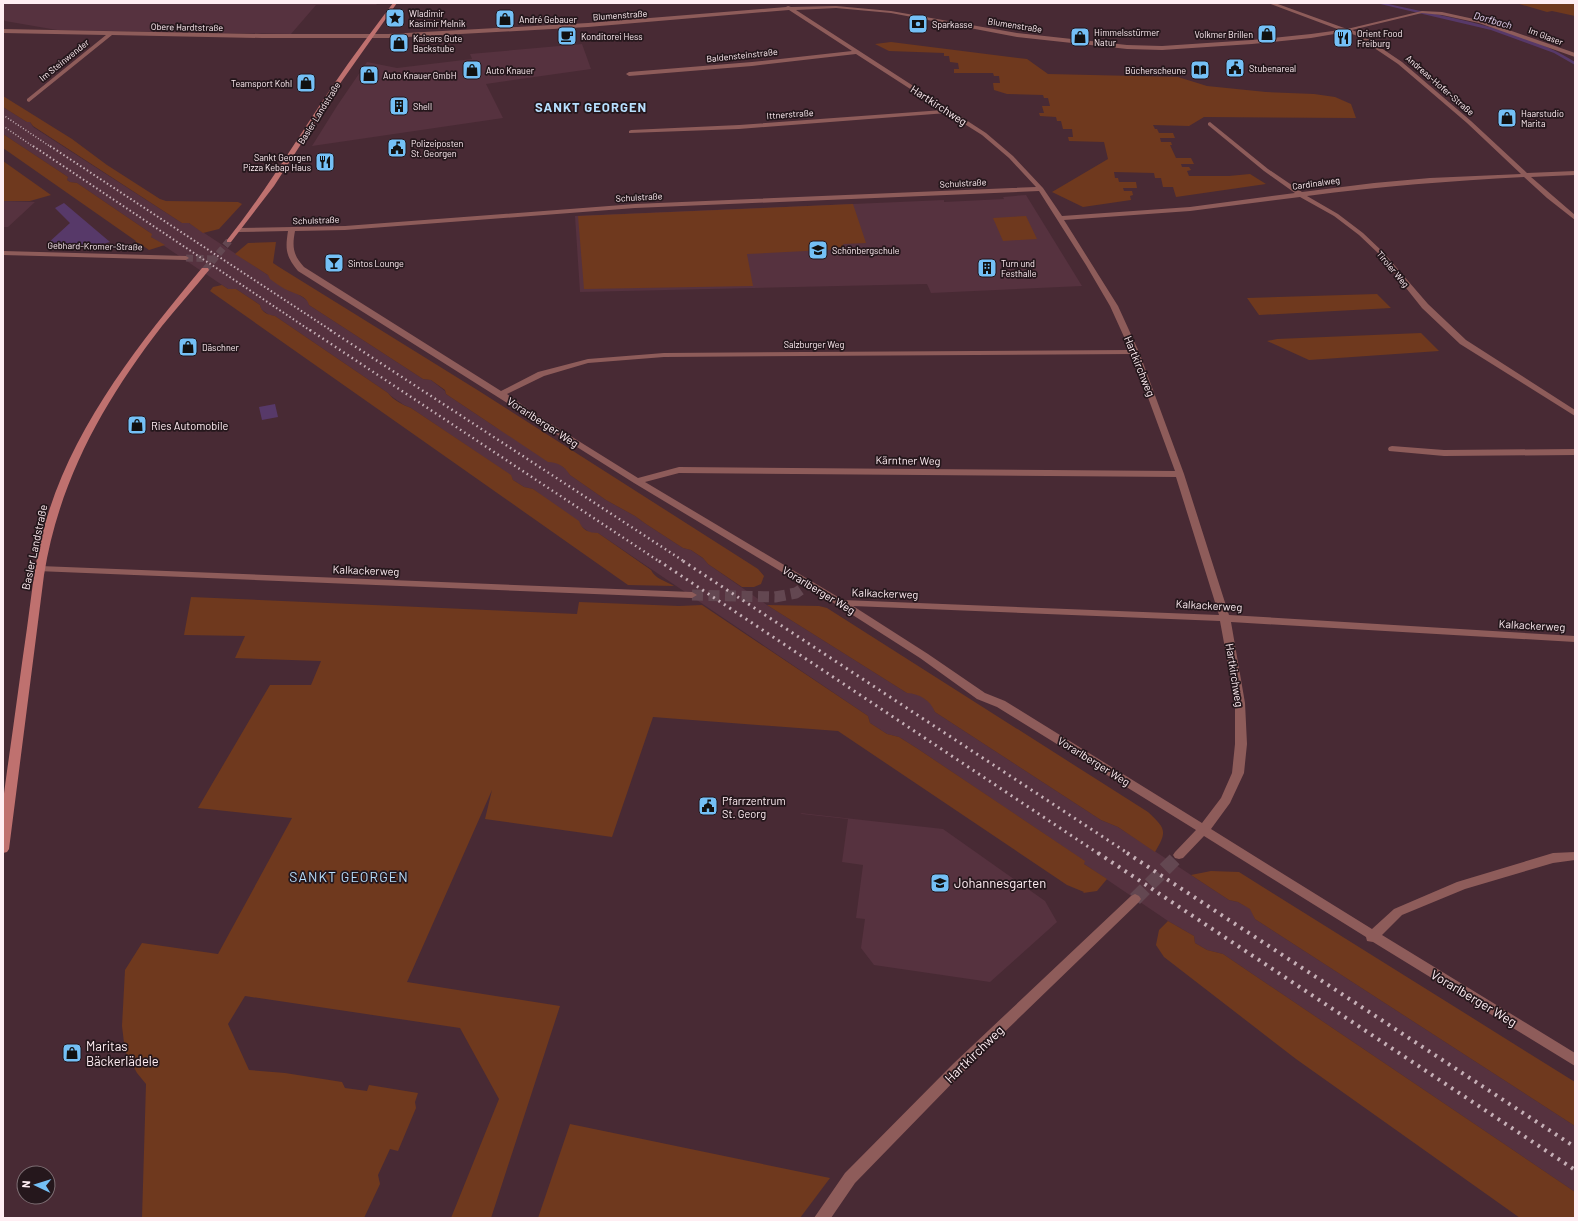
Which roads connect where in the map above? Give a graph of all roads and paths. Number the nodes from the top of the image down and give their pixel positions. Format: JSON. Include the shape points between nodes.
{"nodes":[{"id":1,"x":395,"y":3,"type":"edge"},
{"id":2,"x":781,"y":3,"type":"edge"},
{"id":3,"x":1270,"y":3,"type":"edge"},
{"id":4,"x":789,"y":8,"type":"junction"},
{"id":5,"x":1347,"y":30,"type":"junction"},
{"id":6,"x":3,"y":31,"type":"edge"},
{"id":7,"x":110,"y":34,"type":"junction"},
{"id":8,"x":370,"y":36,"type":"junction"},
{"id":9,"x":857,"y":52,"type":"junction"},
{"id":10,"x":1575,"y":55,"type":"edge"},
{"id":11,"x":629,"y":74,"type":"dead end"},
{"id":12,"x":29,"y":100,"type":"dead end"},
{"id":13,"x":949,"y":111,"type":"junction"},
{"id":14,"x":1210,"y":124,"type":"dead end"},
{"id":15,"x":632,"y":132,"type":"dead end"},
{"id":16,"x":1575,"y":173,"type":"edge"},
{"id":17,"x":1527,"y":176,"type":"junction"},
{"id":18,"x":1041,"y":189,"type":"junction"},
{"id":19,"x":1300,"y":194,"type":"junction"},
{"id":20,"x":1061,"y":218,"type":"junction"},
{"id":21,"x":1575,"y":218,"type":"edge"},
{"id":22,"x":238,"y":230,"type":"junction"},
{"id":23,"x":292,"y":230,"type":"junction"},
{"id":24,"x":229,"y":241,"type":"tunnel mouth"},
{"id":25,"x":3,"y":253,"type":"edge"},
{"id":26,"x":186,"y":258,"type":"tunnel mouth"},
{"id":27,"x":205,"y":270,"type":"tunnel mouth"},
{"id":28,"x":1135,"y":352,"type":"junction"},
{"id":29,"x":501,"y":394,"type":"junction"},
{"id":30,"x":1575,"y":414,"type":"edge"},
{"id":31,"x":1392,"y":449,"type":"dead end"},
{"id":32,"x":1575,"y":452,"type":"edge"},
{"id":33,"x":1180,"y":474,"type":"junction"},
{"id":34,"x":637,"y":481,"type":"junction"},
{"id":35,"x":40,"y":570,"type":"junction"},
{"id":36,"x":692,"y":595,"type":"tunnel mouth"},
{"id":37,"x":841,"y":603,"type":"junction"},
{"id":38,"x":1225,"y":618,"type":"junction"},
{"id":39,"x":1575,"y":639,"type":"edge"},
{"id":40,"x":1204,"y":829,"type":"junction"},
{"id":41,"x":3,"y":848,"type":"edge"},
{"id":42,"x":1179,"y":855,"type":"tunnel mouth"},
{"id":43,"x":1575,"y":856,"type":"edge"},
{"id":44,"x":1135,"y":899,"type":"tunnel mouth"},
{"id":45,"x":1372,"y":937,"type":"junction"},
{"id":46,"x":1575,"y":1060,"type":"edge"},
{"id":47,"x":822,"y":1218,"type":"edge"}],
"edges":[{"from":1,"to":8,"type":"street","name":"Basler Landstraße"},
{"from":2,"to":4,"type":"street","name":"Hartkirchweg"},
{"from":3,"to":5,"type":"street","name":"Andreas-Hofer-Straße"},
{"from":4,"to":5,"type":"street","name":"Blumenstraße","via":[[861,8],[1017,34],[1145,48],[1252,42]]},
{"from":4,"to":8,"type":"street","name":"Blumenstraße","via":[[588,25]]},
{"from":4,"to":9,"type":"street","name":"Hartkirchweg"},
{"from":5,"to":10,"type":"street","name":"Im Glaser","via":[[1412,14],[1432,12],[1520,34]]},
{"from":5,"to":17,"type":"street","name":"Andreas-Hofer-Straße","via":[[1368,40],[1400,63]]},
{"from":6,"to":7,"type":"street","name":"Obere Hardtstraße"},
{"from":7,"to":8,"type":"street","name":"Obere Hardtstraße"},
{"from":7,"to":12,"type":"street","name":"Im Steinwender"},
{"from":8,"to":22,"type":"street","name":"Basler Landstraße","via":[[275,182]]},
{"from":9,"to":11,"type":"street","name":"Baldensteinstraße"},
{"from":9,"to":13,"type":"street","name":"Hartkirchweg"},
{"from":13,"to":15,"type":"street","name":"Ittnerstraße"},
{"from":13,"to":18,"type":"street","name":"Hartkirchweg","via":[[984,134],[1011,157]]},
{"from":14,"to":19,"type":"street","name":"Tiroler Weg"},
{"from":16,"to":17,"type":"street","name":"Cardinalweg"},
{"from":17,"to":19,"type":"street","name":"Cardinalweg","via":[[1430,180]]},
{"from":17,"to":21,"type":"street","name":"Andreas-Hofer-Straße"},
{"from":18,"to":20,"type":"street","name":"Hartkirchweg"},
{"from":18,"to":23,"type":"street","name":"Schulstraße","via":[[635,206]]},
{"from":19,"to":20,"type":"street","name":"Cardinalweg","via":[[1190,209]]},
{"from":19,"to":30,"type":"street","name":"Tiroler Weg","via":[[1336,215],[1361,234],[1381,253],[1425,306],[1463,342]]},
{"from":20,"to":28,"type":"street","name":"Hartkirchweg","via":[[1114,306]]},
{"from":22,"to":23,"type":"street","name":"Schulstraße"},
{"from":22,"to":24,"type":"street","name":"Basler Landstraße"},
{"from":23,"to":29,"type":"street","name":"Vorarlberger Weg","via":[[289,250],[291,258],[301,269]]},
{"from":25,"to":26,"type":"street","name":"Gebhard-Kromer-Straße"},
{"from":27,"to":35,"type":"street","name":"Basler Landstraße","via":[[131,361],[108,394],[71,464],[54,509]]},
{"from":28,"to":29,"type":"street","name":"Salzburger Weg","via":[[664,355],[588,361],[541,374]]},
{"from":28,"to":33,"type":"street","name":"Hartkirchweg"},
{"from":29,"to":34,"type":"street","name":"Vorarlberger Weg","via":[[528,414]]},
{"from":31,"to":32,"type":"street","via":[[1444,453]]},
{"from":33,"to":34,"type":"street","name":"Kärntner Weg","via":[[679,470]]},
{"from":33,"to":38,"type":"street","name":"Hartkirchweg"},
{"from":34,"to":37,"type":"street","name":"Vorarlberger Weg"},
{"from":35,"to":36,"type":"street","name":"Kalkackerweg"},
{"from":35,"to":41,"type":"street","name":"Basler Landstraße"},
{"from":37,"to":38,"type":"street","name":"Kalkackerweg"},
{"from":37,"to":40,"type":"street","name":"Vorarlberger Weg","via":[[981,696],[1001,704]]},
{"from":38,"to":39,"type":"street","name":"Kalkackerweg"},
{"from":38,"to":40,"type":"street","name":"Hartkirchweg","via":[[1240,703],[1241,744],[1238,773],[1226,800]]},
{"from":40,"to":42,"type":"street","name":"Hartkirchweg"},
{"from":40,"to":45,"type":"street","name":"Vorarlberger Weg"},
{"from":43,"to":45,"type":"street","via":[[1553,858],[1461,885],[1398,912]]},
{"from":44,"to":47,"type":"street","name":"Hartkirchweg","via":[[958,1068],[850,1178]]},
{"from":45,"to":46,"type":"street","name":"Vorarlberger Weg"}]}
